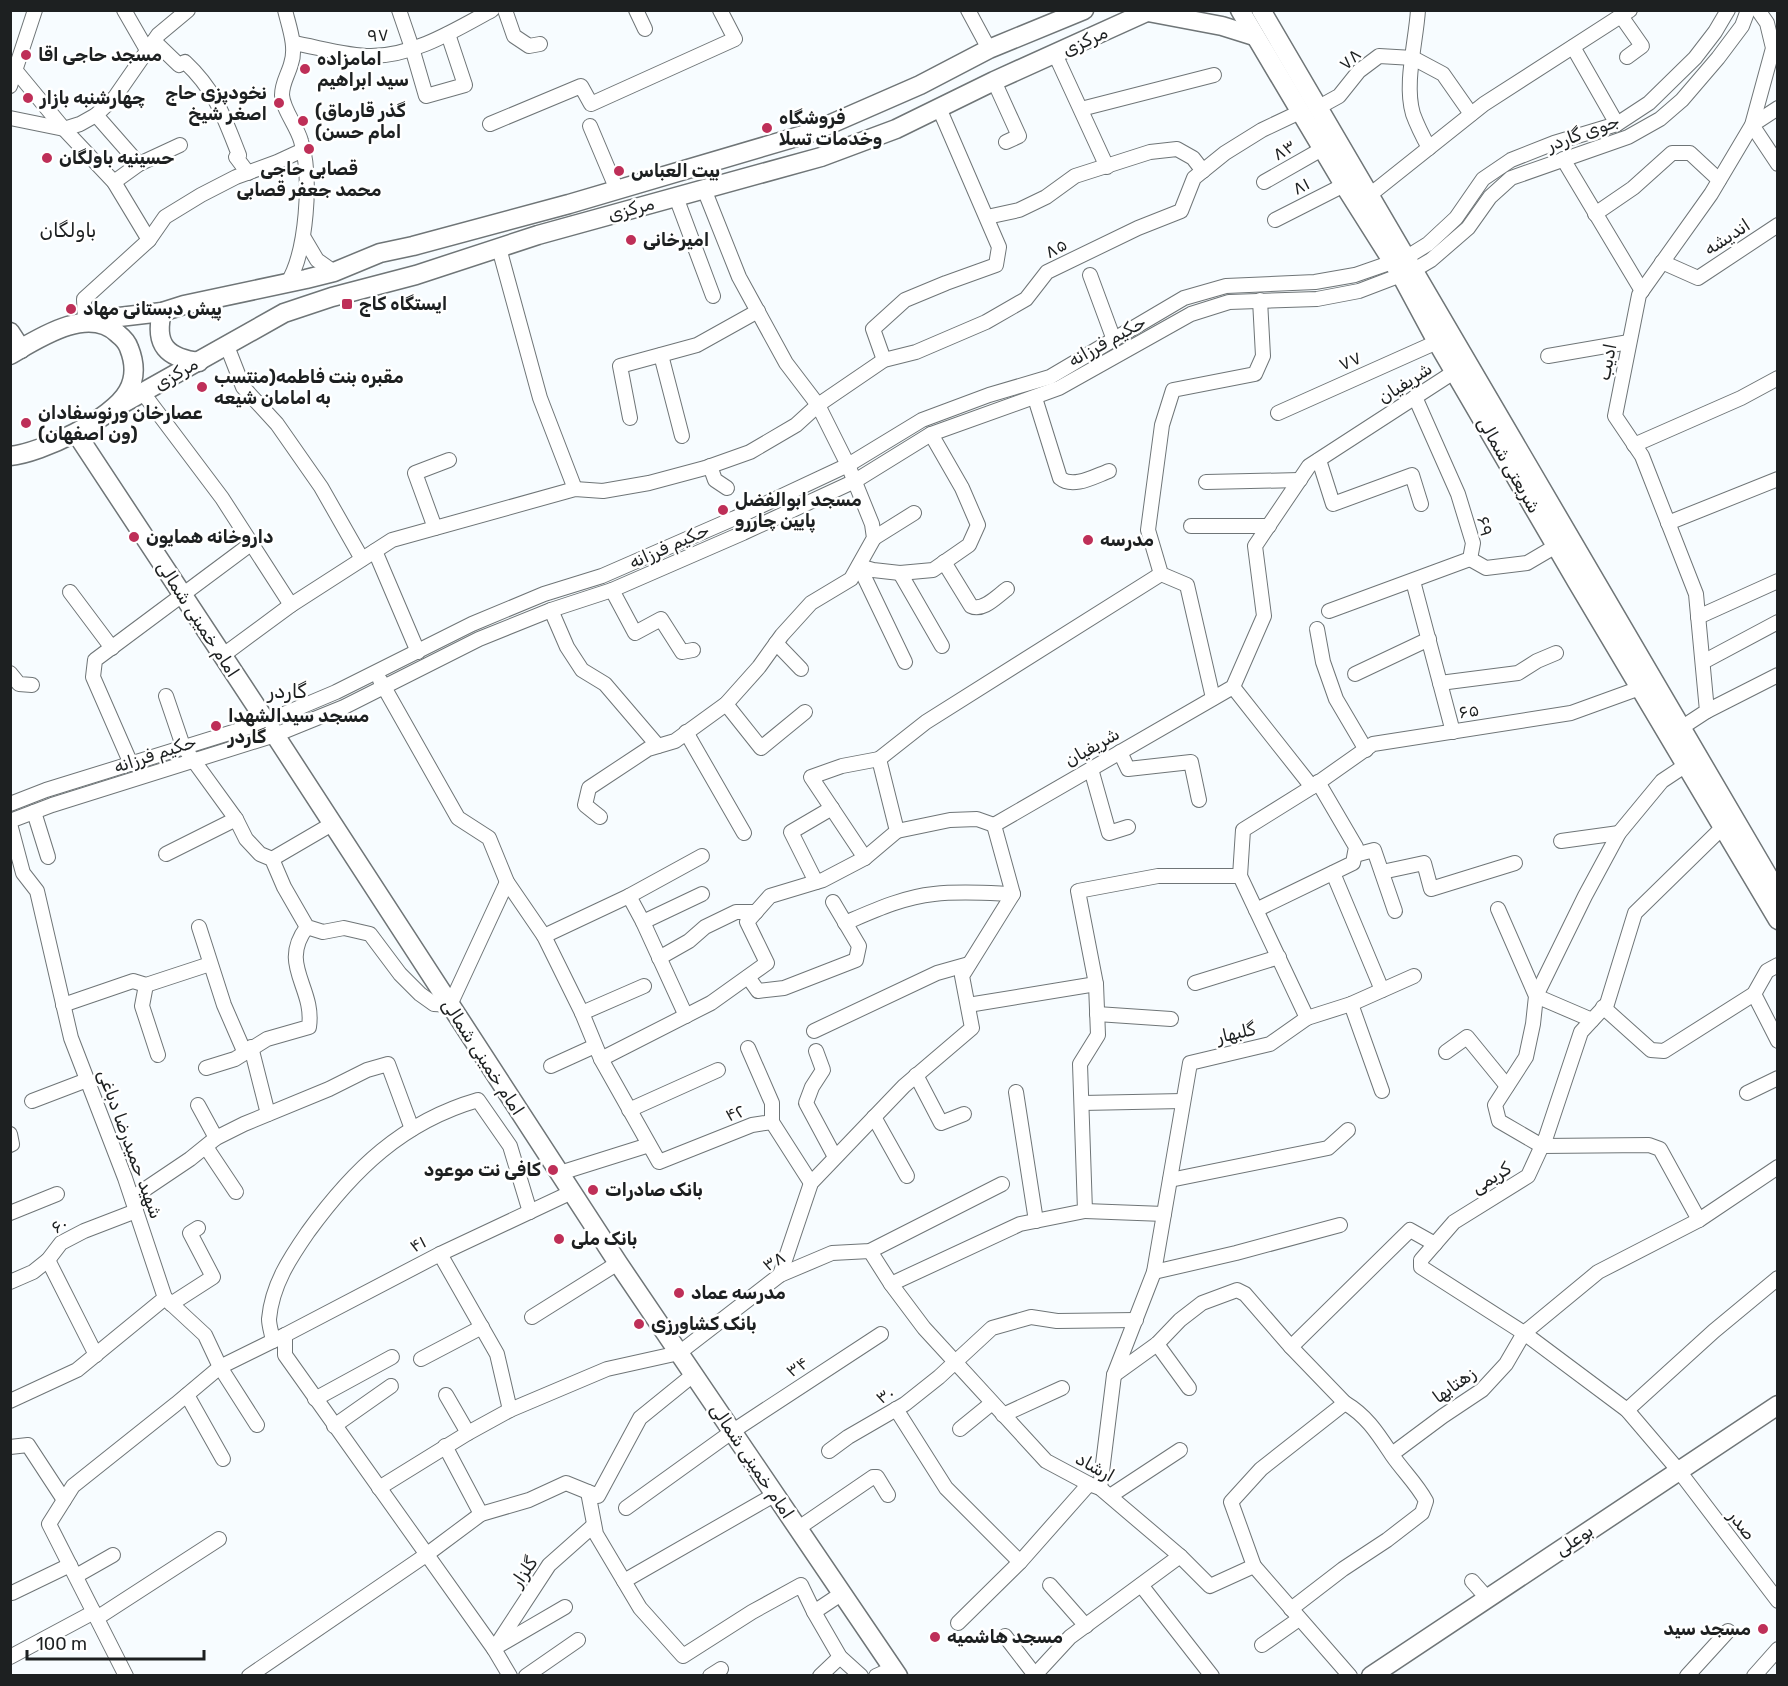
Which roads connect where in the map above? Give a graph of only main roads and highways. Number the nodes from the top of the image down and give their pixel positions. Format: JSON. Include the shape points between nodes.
{"nodes":[{"id":1,"x":1084,"y":10,"type":"edge"},
{"id":2,"x":1240,"y":10,"type":"edge"},
{"id":3,"x":1262,"y":10,"type":"edge"},
{"id":4,"x":1149,"y":11,"type":"edge"},
{"id":5,"x":1056,"y":16,"type":"edge"},
{"id":6,"x":1254,"y":36,"type":"junction"},
{"id":7,"x":413,"y":246,"type":"junction"},
{"id":8,"x":1404,"y":266,"type":"junction"},
{"id":9,"x":416,"y":275,"type":"junction"},
{"id":10,"x":162,"y":312,"type":"junction"},
{"id":11,"x":85,"y":321,"type":"junction"},
{"id":12,"x":10,"y":332,"type":"edge"},
{"id":13,"x":16,"y":352,"type":"edge"},
{"id":14,"x":199,"y":362,"type":"junction"},
{"id":15,"x":113,"y":409,"type":"junction"},
{"id":16,"x":76,"y":433,"type":"junction"},
{"id":17,"x":10,"y":456,"type":"edge"},
{"id":18,"x":1770,"y":866,"type":"edge"},
{"id":19,"x":1778,"y":893,"type":"edge"},
{"id":20,"x":1778,"y":920,"type":"edge"},
{"id":21,"x":1778,"y":1405,"type":"edge"},
{"id":22,"x":1390,"y":1670,"type":"edge"},
{"id":23,"x":896,"y":1672,"type":"edge"},
{"id":24,"x":1371,"y":1676,"type":"edge"}],
"edges":[{"from":1,"to":5,"type":"main road","name":"مرکزی"},
{"from":2,"to":6,"type":"main road","name":"شریعتی شمالی"},
{"from":3,"to":8,"type":"main road","name":"شریعتی شمالی","via":[[1371,194]]},
{"from":4,"to":6,"type":"main road"},
{"from":4,"to":9,"type":"main road","name":"مرکزی","via":[[896,129],[821,157],[598,217]]},
{"from":5,"to":7,"type":"main road","name":"مرکزی","via":[[920,85],[810,133]]},
{"from":6,"to":8,"type":"main road","name":"شریعتی شمالی","via":[[1344,184]]},
{"from":7,"to":9,"type":"main road","via":[[421,262]]},
{"from":7,"to":10,"type":"main road","name":"مرکزی","via":[[380,253],[334,272]]},
{"from":8,"to":18,"type":"main road","name":"شریعتی شمالی","via":[[1681,728]]},
{"from":8,"to":20,"type":"main road","name":"شریعتی شمالی","via":[[1454,372]]},
{"from":9,"to":14,"type":"main road","name":"مرکزی","via":[[284,313]]},
{"from":10,"to":11,"type":"main road","name":"مرکزی"},
{"from":10,"to":14,"type":"main road","via":[[158,327],[166,348],[180,359]]},
{"from":11,"to":13,"type":"main road","name":"مرکزی","via":[[58,329]]},
{"from":11,"to":15,"type":"main road","via":[[111,326],[133,356],[135,370],[128,393]]},
{"from":12,"to":13,"type":"main road"},
{"from":14,"to":15,"type":"main road","name":"مرکزی"},
{"from":15,"to":16,"type":"main road","name":"مرکزی"},
{"from":16,"to":17,"type":"main road","name":"مرکزی","via":[[37,451]]},
{"from":16,"to":23,"type":"main road","name":"امام خمینی شمالی","via":[[618,1263]]},
{"from":18,"to":19,"type":"main road","name":"شریعتی شمالی"},
{"from":21,"to":22,"type":"main road","name":"بوعلی","via":[[1487,1598]]},
{"from":22,"to":24,"type":"main road","name":"بوعلی"}]}
